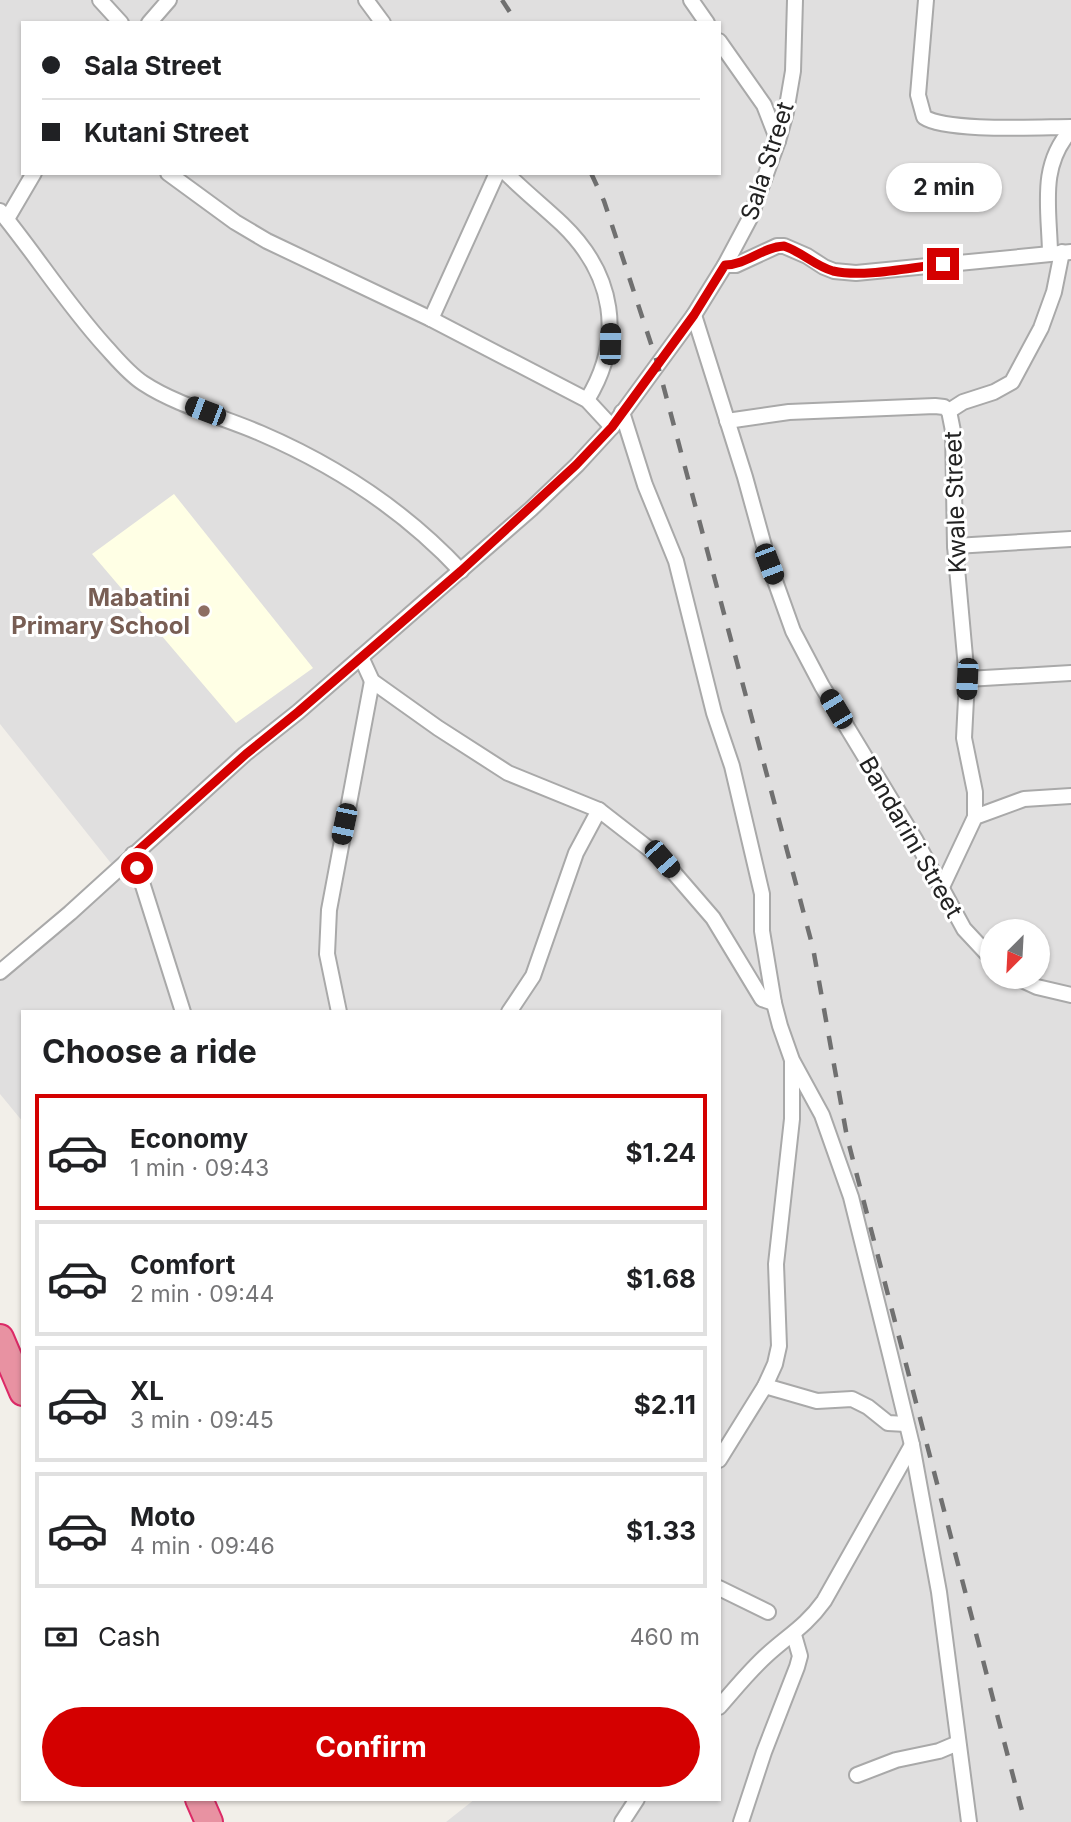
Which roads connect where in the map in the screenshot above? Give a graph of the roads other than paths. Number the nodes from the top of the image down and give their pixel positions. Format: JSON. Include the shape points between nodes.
{"nodes":[{"id":1,"x":100,"y":0,"type":"edge"},
{"id":2,"x":169,"y":0,"type":"edge"},
{"id":3,"x":366,"y":0,"type":"edge"},
{"id":4,"x":691,"y":0,"type":"edge"},
{"id":5,"x":795,"y":0,"type":"edge"},
{"id":6,"x":926,"y":0,"type":"edge"},
{"id":7,"x":119,"y":21,"type":"edge"},
{"id":8,"x":151,"y":21,"type":"edge"},
{"id":9,"x":382,"y":21,"type":"edge"},
{"id":10,"x":706,"y":21,"type":"edge"},
{"id":11,"x":721,"y":44,"type":"edge"},
{"id":12,"x":1071,"y":128,"type":"edge"},
{"id":13,"x":778,"y":141,"type":"junction"},
{"id":14,"x":33,"y":175,"type":"edge"},
{"id":15,"x":171,"y":175,"type":"edge"},
{"id":16,"x":496,"y":175,"type":"edge"},
{"id":17,"x":508,"y":175,"type":"edge"},
{"id":18,"x":3,"y":215,"type":"edge"},
{"id":19,"x":1061,"y":252,"type":"edge"},
{"id":20,"x":725,"y":265,"type":"junction"},
{"id":21,"x":694,"y":315,"type":"junction"},
{"id":22,"x":431,"y":319,"type":"junction"},
{"id":23,"x":587,"y":400,"type":"junction"},
{"id":24,"x":949,"y":411,"type":"junction"},
{"id":25,"x":622,"y":412,"type":"junction"},
{"id":26,"x":727,"y":421,"type":"junction"},
{"id":27,"x":612,"y":427,"type":"junction"},
{"id":28,"x":1071,"y":539,"type":"edge"},
{"id":29,"x":955,"y":546,"type":"junction"},
{"id":30,"x":461,"y":571,"type":"junction"},
{"id":31,"x":361,"y":657,"type":"junction"},
{"id":32,"x":1071,"y":673,"type":"edge"},
{"id":33,"x":967,"y":679,"type":"junction"},
{"id":34,"x":372,"y":681,"type":"junction"},
{"id":35,"x":1071,"y":796,"type":"edge"},
{"id":36,"x":599,"y":810,"type":"junction"},
{"id":37,"x":975,"y":817,"type":"junction"},
{"id":38,"x":133,"y":855,"type":"junction"},
{"id":39,"x":942,"y":887,"type":"junction"},
{"id":40,"x":980,"y":946,"type":"edge"},
{"id":41,"x":0,"y":972,"type":"edge"},
{"id":42,"x":1046,"y":989,"type":"edge"},
{"id":43,"x":1071,"y":995,"type":"edge"},
{"id":44,"x":774,"y":1003,"type":"junction"},
{"id":45,"x":182,"y":1010,"type":"edge"},
{"id":46,"x":339,"y":1010,"type":"edge"},
{"id":47,"x":510,"y":1010,"type":"edge"},
{"id":48,"x":792,"y":1060,"type":"junction"},
{"id":49,"x":0,"y":1338,"type":"edge"},
{"id":50,"x":765,"y":1386,"type":"junction"},
{"id":51,"x":21,"y":1387,"type":"edge"},
{"id":52,"x":906,"y":1424,"type":"junction"},
{"id":53,"x":912,"y":1445,"type":"junction"},
{"id":54,"x":721,"y":1457,"type":"edge"},
{"id":55,"x":721,"y":1589,"type":"edge"},
{"id":56,"x":768,"y":1612,"type":"dead end"},
{"id":57,"x":794,"y":1634,"type":"junction"},
{"id":58,"x":721,"y":1705,"type":"edge"},
{"id":59,"x":958,"y":1743,"type":"junction"},
{"id":60,"x":857,"y":1775,"type":"dead end"},
{"id":61,"x":200,"y":1801,"type":"edge"},
{"id":62,"x":636,"y":1801,"type":"edge"},
{"id":63,"x":209,"y":1822,"type":"edge"},
{"id":64,"x":622,"y":1822,"type":"edge"},
{"id":65,"x":741,"y":1822,"type":"edge"},
{"id":66,"x":969,"y":1822,"type":"edge"}],
"edges":[{"from":1,"to":7,"type":"street"},
{"from":2,"to":8,"type":"street"},
{"from":3,"to":9,"type":"street"},
{"from":4,"to":10,"type":"street"},
{"from":5,"to":13,"type":"street","name":"Sala Street","via":[[793,71]]},
{"from":6,"to":12,"type":"street","via":[[918,95],[924,117],[961,125]]},
{"from":11,"to":13,"type":"street","via":[[764,105]]},
{"from":12,"to":19,"type":"street","via":[[1058,145],[1048,185]]},
{"from":13,"to":20,"type":"street","name":"Sala Street","via":[[750,218]]},
{"from":14,"to":18,"type":"street"},
{"from":15,"to":22,"type":"street","via":[[267,241]]},
{"from":16,"to":22,"type":"street"},
{"from":17,"to":23,"type":"street","via":[[584,249],[606,293],[610,344]]},
{"from":18,"to":30,"type":"street","via":[[79,318],[134,377],[338,471],[411,522]]},
{"from":19,"to":20,"type":"street","via":[[856,272],[834,271],[792,249],[777,247],[736,265]]},
{"from":19,"to":24,"type":"street","via":[[1041,328],[1013,382]]},
{"from":20,"to":21,"type":"street","name":"Sala Street"},
{"from":21,"to":25,"type":"street","name":"Sala Street"},
{"from":21,"to":26,"type":"street","name":"Bandarini Street"},
{"from":22,"to":23,"type":"street"},
{"from":23,"to":27,"type":"street"},
{"from":24,"to":26,"type":"street","name":"Kwale Street","via":[[935,406],[802,412]]},
{"from":24,"to":29,"type":"street","name":"Kwale Street"},
{"from":25,"to":27,"type":"street","name":"Sala Street"},
{"from":25,"to":44,"type":"street","via":[[676,561],[732,766],[762,894],[762,931]]},
{"from":26,"to":39,"type":"street","name":"Bandarini Street","via":[[793,631]]},
{"from":27,"to":30,"type":"street","name":"Sala Street"},
{"from":28,"to":29,"type":"street"},
{"from":29,"to":33,"type":"street","name":"Kwale Street"},
{"from":30,"to":31,"type":"street","name":"Sala Street"},
{"from":31,"to":34,"type":"street"},
{"from":31,"to":38,"type":"street","name":"Sala Street"},
{"from":32,"to":33,"type":"street"},
{"from":33,"to":37,"type":"street","name":"Kwale Street","via":[[964,738]]},
{"from":34,"to":36,"type":"street","via":[[508,773]]},
{"from":34,"to":46,"type":"street","via":[[329,911],[327,954]]},
{"from":35,"to":37,"type":"street","via":[[1024,799]]},
{"from":36,"to":44,"type":"street","via":[[662,859],[713,918],[762,999]]},
{"from":36,"to":47,"type":"street","via":[[576,853],[533,976]]},
{"from":37,"to":39,"type":"street"},
{"from":38,"to":41,"type":"street","name":"Sala Street"},
{"from":38,"to":45,"type":"street"},
{"from":39,"to":40,"type":"street","name":"Bandarini Street","via":[[964,929]]},
{"from":42,"to":43,"type":"street"},
{"from":44,"to":48,"type":"street"},
{"from":48,"to":50,"type":"street","via":[[792,1119],[776,1264],[779,1346]]},
{"from":48,"to":52,"type":"street","via":[[822,1115],[851,1197]]},
{"from":49,"to":51,"type":"highway"},
{"from":50,"to":52,"type":"street","via":[[817,1401],[852,1399],[888,1423]]},
{"from":50,"to":54,"type":"street"},
{"from":52,"to":53,"type":"street"},
{"from":53,"to":57,"type":"street","via":[[824,1601]]},
{"from":53,"to":59,"type":"street","via":[[939,1592]]},
{"from":55,"to":56,"type":"street"},
{"from":57,"to":58,"type":"street","via":[[768,1654]]},
{"from":57,"to":65,"type":"street","via":[[800,1656],[797,1667]]},
{"from":59,"to":60,"type":"street"},
{"from":59,"to":66,"type":"street"},
{"from":61,"to":63,"type":"highway"},
{"from":62,"to":64,"type":"street"}]}
